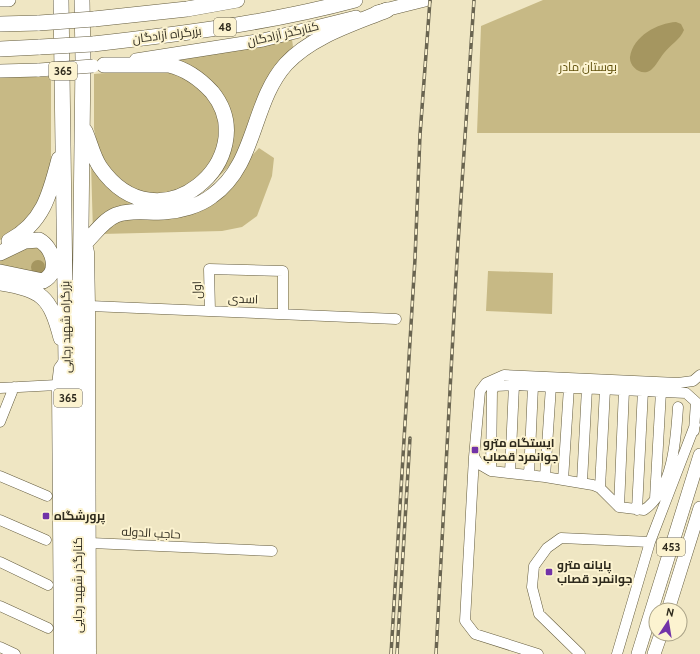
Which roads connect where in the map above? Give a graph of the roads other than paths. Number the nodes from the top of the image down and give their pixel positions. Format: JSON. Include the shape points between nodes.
{"nodes":[{"id":1,"x":0,"y":0,"type":"edge"},
{"id":2,"x":9,"y":0,"type":"edge"},
{"id":3,"x":62,"y":0,"type":"edge"},
{"id":4,"x":82,"y":0,"type":"edge"},
{"id":5,"x":189,"y":0,"type":"edge"},
{"id":6,"x":237,"y":0,"type":"edge"},
{"id":7,"x":355,"y":0,"type":"edge"},
{"id":8,"x":419,"y":2,"type":"edge"},
{"id":9,"x":387,"y":10,"type":"junction"},
{"id":10,"x":148,"y":14,"type":"junction"},
{"id":11,"x":0,"y":24,"type":"edge"},
{"id":12,"x":0,"y":49,"type":"edge"},
{"id":13,"x":98,"y":65,"type":"junction"},
{"id":14,"x":0,"y":71,"type":"edge"},
{"id":15,"x":82,"y":123,"type":"junction"},
{"id":16,"x":64,"y":143,"type":"junction"},
{"id":17,"x":84,"y":235,"type":"junction"},
{"id":18,"x":0,"y":245,"type":"edge"},
{"id":19,"x":0,"y":252,"type":"edge"},
{"id":20,"x":0,"y":272,"type":"edge"},
{"id":21,"x":0,"y":283,"type":"edge"},
{"id":22,"x":90,"y":306,"type":"junction"},
{"id":23,"x":210,"y":311,"type":"junction"},
{"id":24,"x":283,"y":314,"type":"junction"},
{"id":25,"x":396,"y":318,"type":"dead end"},
{"id":26,"x":67,"y":357,"type":"junction"},
{"id":27,"x":700,"y":375,"type":"edge"},
{"id":28,"x":514,"y":385,"type":"junction"},
{"id":29,"x":57,"y":386,"type":"junction"},
{"id":30,"x":533,"y":386,"type":"junction"},
{"id":31,"x":551,"y":386,"type":"junction"},
{"id":32,"x":14,"y":387,"type":"junction"},
{"id":33,"x":569,"y":387,"type":"junction"},
{"id":34,"x":0,"y":388,"type":"edge"},
{"id":35,"x":587,"y":388,"type":"junction"},
{"id":36,"x":605,"y":389,"type":"junction"},
{"id":37,"x":624,"y":390,"type":"junction"},
{"id":38,"x":643,"y":390,"type":"junction"},
{"id":39,"x":661,"y":391,"type":"junction"},
{"id":40,"x":678,"y":407,"type":"dead end"},
{"id":41,"x":700,"y":408,"type":"edge"},
{"id":42,"x":0,"y":422,"type":"edge"},
{"id":43,"x":694,"y":431,"type":"junction"},
{"id":44,"x":700,"y":455,"type":"edge"},
{"id":45,"x":474,"y":457,"type":"junction"},
{"id":46,"x":491,"y":471,"type":"junction"},
{"id":47,"x":510,"y":473,"type":"junction"},
{"id":48,"x":0,"y":476,"type":"edge"},
{"id":49,"x":529,"y":476,"type":"junction"},
{"id":50,"x":545,"y":477,"type":"junction"},
{"id":51,"x":563,"y":480,"type":"junction"},
{"id":52,"x":582,"y":482,"type":"junction"},
{"id":53,"x":600,"y":488,"type":"junction"},
{"id":54,"x":47,"y":496,"type":"dead end"},
{"id":55,"x":655,"y":500,"type":"junction"},
{"id":56,"x":619,"y":507,"type":"junction"},
{"id":57,"x":700,"y":508,"type":"edge"},
{"id":58,"x":637,"y":510,"type":"junction"},
{"id":59,"x":0,"y":520,"type":"edge"},
{"id":60,"x":46,"y":540,"type":"dead end"},
{"id":61,"x":650,"y":542,"type":"junction"},
{"id":62,"x":91,"y":543,"type":"junction"},
{"id":63,"x":272,"y":551,"type":"dead end"},
{"id":64,"x":0,"y":562,"type":"edge"},
{"id":65,"x":48,"y":585,"type":"dead end"},
{"id":66,"x":671,"y":602,"type":"edge"},
{"id":67,"x":0,"y":606,"type":"edge"},
{"id":68,"x":48,"y":628,"type":"dead end"},
{"id":69,"x":658,"y":642,"type":"edge"},
{"id":70,"x":0,"y":647,"type":"edge"},
{"id":71,"x":15,"y":654,"type":"edge"},
{"id":72,"x":59,"y":654,"type":"edge"},
{"id":73,"x":70,"y":654,"type":"edge"},
{"id":74,"x":80,"y":654,"type":"edge"},
{"id":75,"x":91,"y":654,"type":"edge"},
{"id":76,"x":538,"y":654,"type":"edge"},
{"id":77,"x":580,"y":654,"type":"edge"},
{"id":78,"x":617,"y":654,"type":"edge"},
{"id":79,"x":638,"y":654,"type":"edge"},
{"id":80,"x":654,"y":654,"type":"edge"}],
"edges":[{"from":1,"to":2,"type":"main road"},
{"from":3,"to":16,"type":"highway","name":"بزرگراه شهید رجایی","number":"365"},
{"from":4,"to":15,"type":"highway","name":"بزرگراه شهید رجایی","number":"365"},
{"from":5,"to":10,"type":"highway"},
{"from":6,"to":10,"type":"highway","name":"بزرگراه آزادگان","number":"48"},
{"from":7,"to":12,"type":"highway","name":"بزرگراه آزادگان","number":"48","bridge":true,"via":[[311,12],[227,27],[93,44]]},
{"from":8,"to":9,"type":"main road","name":"کنارگذر آزادگان"},
{"from":9,"to":13,"type":"main road","name":"کنارگذر آزادگان","via":[[263,40]]},
{"from":9,"to":17,"type":"highway","via":[[313,42],[286,64],[263,103],[239,167],[227,184],[211,197],[180,210],[115,215]]},
{"from":10,"to":11,"type":"highway","name":"بزرگراه آزادگان","number":"48","bridge":true,"via":[[94,20]]},
{"from":13,"to":14,"type":"main road","bridge":true},
{"from":13,"to":15,"type":"highway","via":[[169,65],[198,78],[220,105],[225,129],[222,154],[209,176],[181,196],[166,200],[139,198],[128,194],[108,178],[99,165]]},
{"from":15,"to":17,"type":"highway","name":"بزرگراه شهید رجایی","number":"365"},
{"from":16,"to":18,"type":"highway","via":[[49,197],[38,218],[22,234]]},
{"from":16,"to":26,"type":"highway","name":"بزرگراه شهید رجایی","number":"365"},
{"from":17,"to":22,"type":"street","name":"کنارگذر شهید رجایی"},
{"from":17,"to":74,"type":"highway","name":"بزرگراه شهید رجایی","number":"365","via":[[79,392]]},
{"from":19,"to":20,"type":"highway","via":[[25,241],[39,240],[50,249],[53,265],[52,273],[43,282]]},
{"from":21,"to":26,"type":"highway","via":[[22,286],[47,301],[57,322]]},
{"from":22,"to":23,"type":"street","name":"اسدی"},
{"from":22,"to":62,"type":"street","name":"کنارگذر شهید رجایی"},
{"from":23,"to":24,"type":"street","name":"اسدی"},
{"from":23,"to":24,"type":"street","name":"اول","via":[[209,269],[283,271]]},
{"from":24,"to":25,"type":"street","name":"اسدی"},
{"from":26,"to":29,"type":"street","name":"کنارگذر شهید رجایی","via":[[58,368]]},
{"from":26,"to":73,"type":"highway","name":"بزرگراه شهید رجایی","number":"365"},
{"from":27,"to":45,"type":"street","via":[[693,381],[678,383],[504,375],[494,378],[480,391]]},
{"from":28,"to":30,"type":"street"},
{"from":28,"to":46,"type":"street","via":[[496,386],[492,390]]},
{"from":28,"to":47,"type":"street"},
{"from":29,"to":32,"type":"street"},
{"from":29,"to":72,"type":"street","name":"کنارگذر شهید رجایی"},
{"from":30,"to":31,"type":"street"},
{"from":30,"to":49,"type":"street"},
{"from":31,"to":33,"type":"street"},
{"from":31,"to":50,"type":"street"},
{"from":32,"to":34,"type":"street"},
{"from":32,"to":42,"type":"street"},
{"from":33,"to":35,"type":"street"},
{"from":33,"to":51,"type":"street"},
{"from":35,"to":36,"type":"street"},
{"from":35,"to":52,"type":"street"},
{"from":36,"to":37,"type":"street"},
{"from":36,"to":53,"type":"street"},
{"from":37,"to":38,"type":"street"},
{"from":37,"to":56,"type":"street"},
{"from":38,"to":39,"type":"street"},
{"from":38,"to":58,"type":"street"},
{"from":39,"to":43,"type":"street","via":[[686,393],[696,402]]},
{"from":39,"to":55,"type":"street"},
{"from":40,"to":55,"type":"street","via":[[675,446],[662,492]]},
{"from":41,"to":43,"type":"street"},
{"from":43,"to":61,"type":"street"},
{"from":44,"to":79,"type":"main road","number":"453"},
{"from":45,"to":46,"type":"street","via":[[479,464]]},
{"from":45,"to":76,"type":"street","via":[[465,621],[475,634]]},
{"from":46,"to":47,"type":"street"},
{"from":47,"to":49,"type":"street"},
{"from":48,"to":54,"type":"street"},
{"from":49,"to":50,"type":"street"},
{"from":50,"to":51,"type":"street"},
{"from":51,"to":52,"type":"street"},
{"from":52,"to":53,"type":"street"},
{"from":53,"to":56,"type":"street"},
{"from":55,"to":58,"type":"street","via":[[644,510]]},
{"from":56,"to":58,"type":"street"},
{"from":57,"to":66,"type":"main road","number":"453"},
{"from":59,"to":60,"type":"street"},
{"from":61,"to":77,"type":"street","via":[[561,538],[547,548],[534,566],[532,587],[539,614]]},
{"from":61,"to":78,"type":"street"},
{"from":62,"to":63,"type":"street","name":"حاجب الدوله"},
{"from":62,"to":75,"type":"street","name":"کنارگذر شهید رجایی"},
{"from":64,"to":65,"type":"street"},
{"from":67,"to":68,"type":"street"},
{"from":69,"to":80,"type":"main road"},
{"from":70,"to":71,"type":"street"}]}
